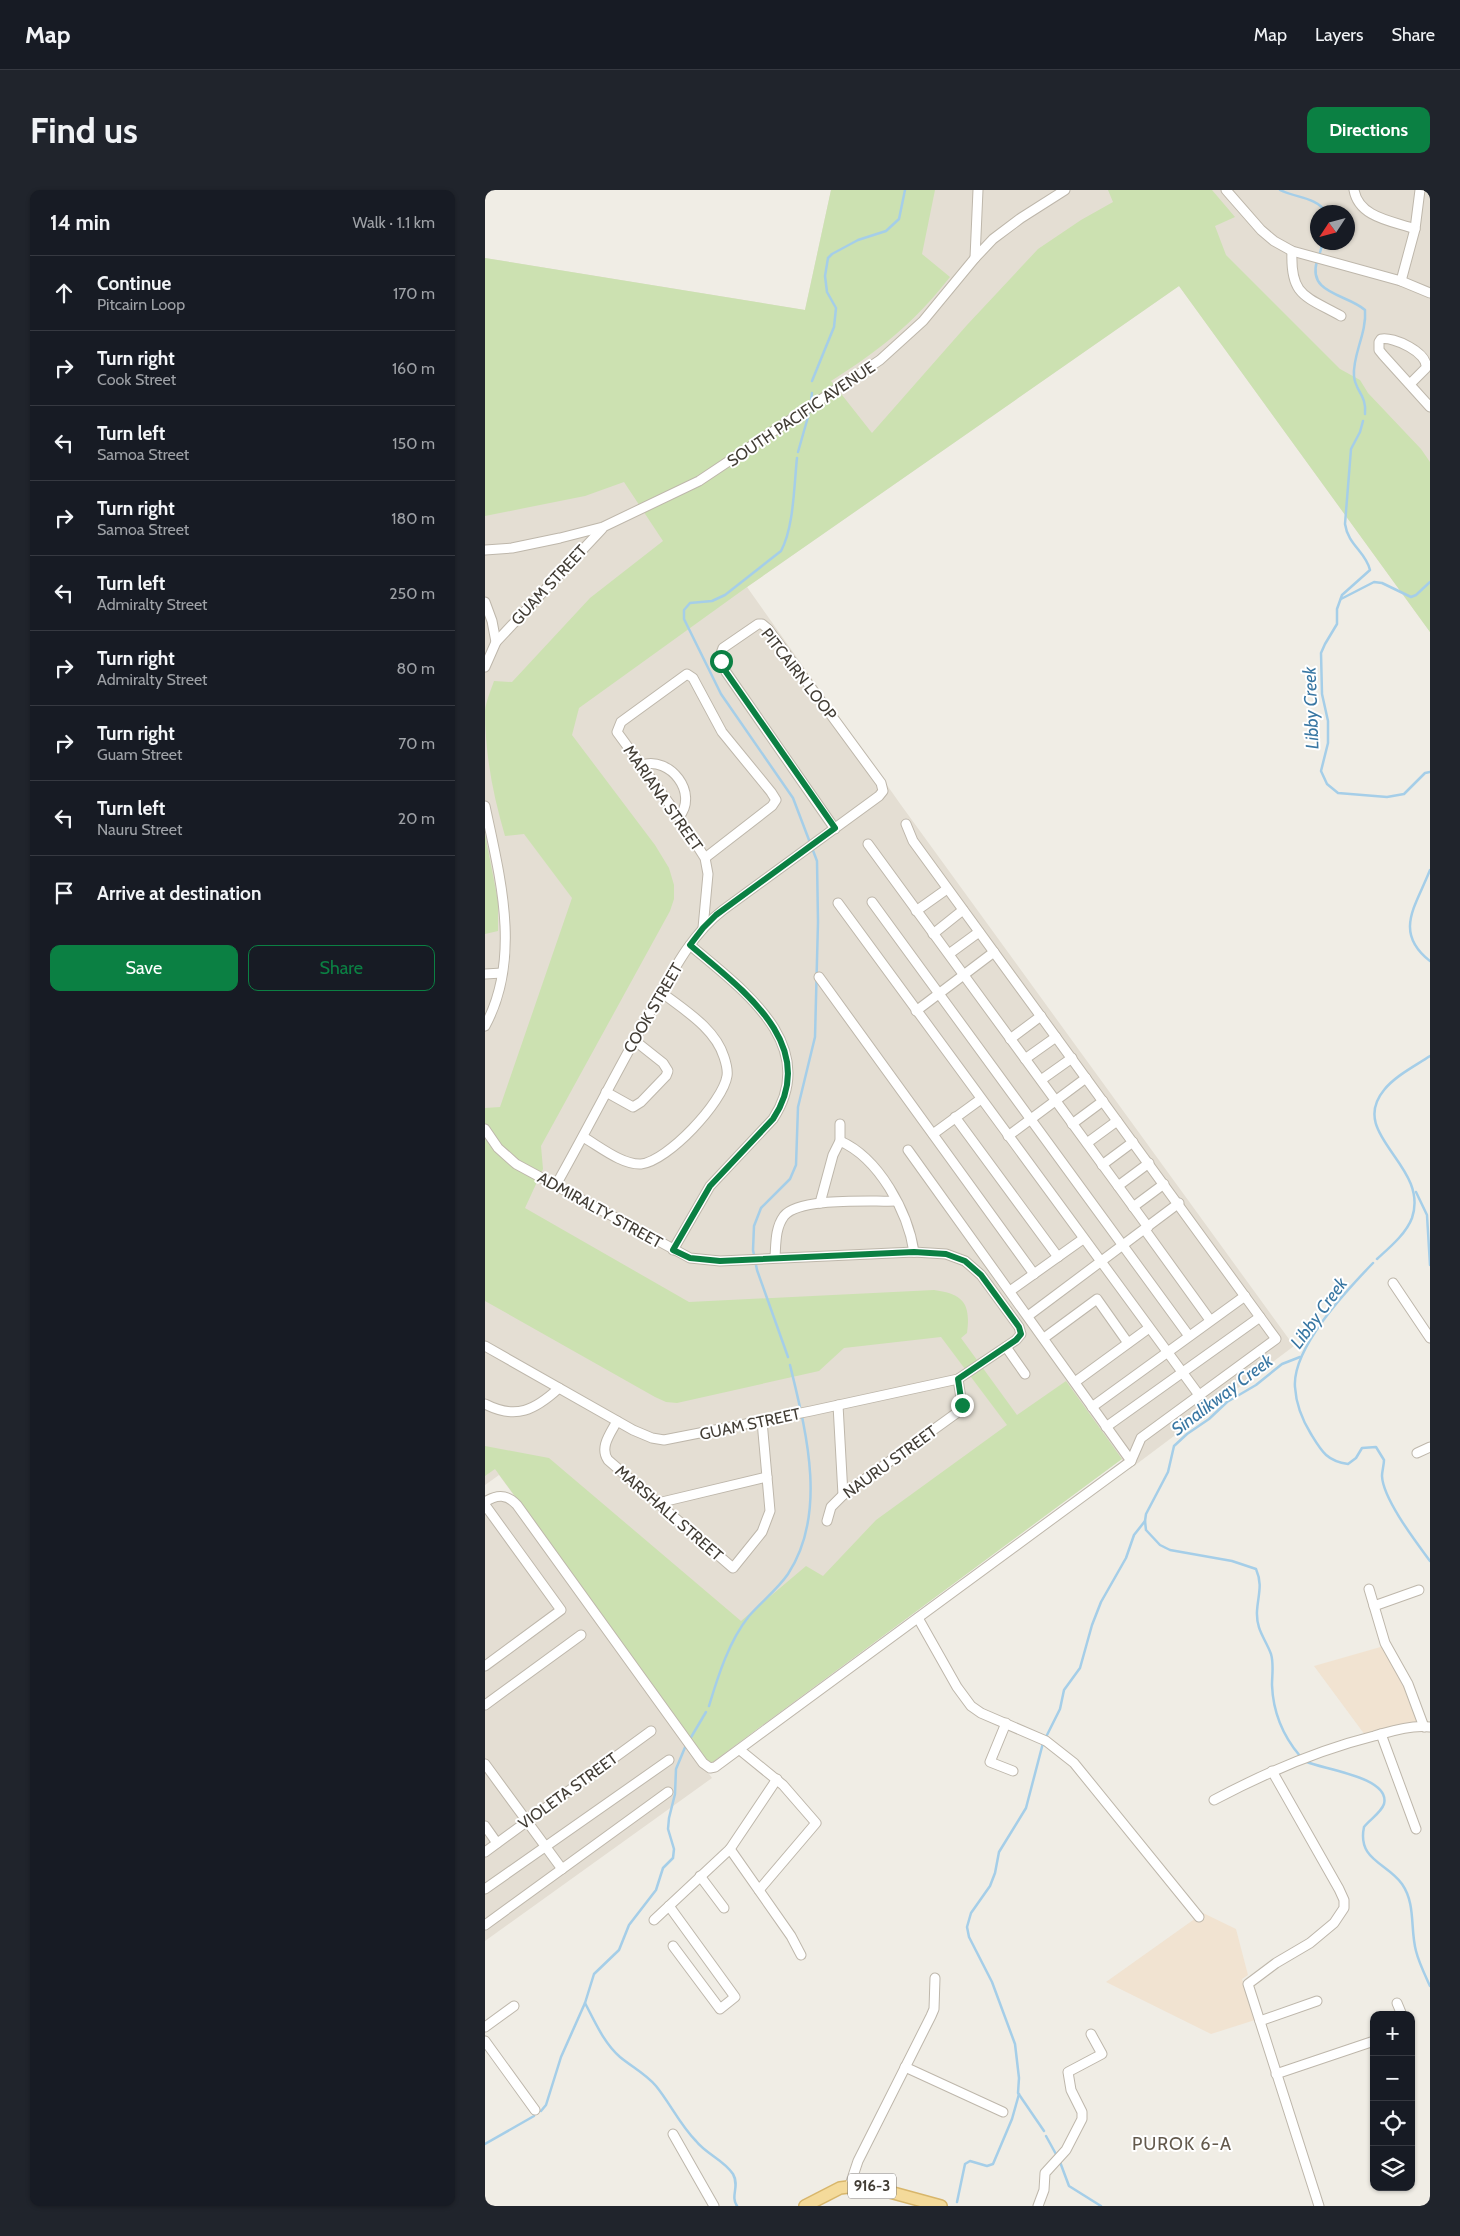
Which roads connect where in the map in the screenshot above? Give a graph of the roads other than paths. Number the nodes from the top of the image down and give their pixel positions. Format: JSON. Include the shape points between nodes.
{"nodes":[{"id":1,"x":978,"y":190,"type":"edge"},
{"id":2,"x":1065,"y":190,"type":"edge"},
{"id":3,"x":1226,"y":190,"type":"edge"},
{"id":4,"x":1354,"y":190,"type":"edge"},
{"id":5,"x":1420,"y":190,"type":"edge"},
{"id":6,"x":1415,"y":229,"type":"junction"},
{"id":7,"x":1292,"y":251,"type":"junction"},
{"id":8,"x":975,"y":258,"type":"junction"},
{"id":9,"x":1401,"y":281,"type":"junction"},
{"id":10,"x":1430,"y":293,"type":"edge"},
{"id":11,"x":1341,"y":316,"type":"dead end"},
{"id":12,"x":1410,"y":384,"type":"junction"},
{"id":13,"x":1430,"y":407,"type":"edge"},
{"id":14,"x":603,"y":527,"type":"junction"},
{"id":15,"x":485,"y":550,"type":"edge"},
{"id":16,"x":485,"y":602,"type":"edge"},
{"id":17,"x":495,"y":642,"type":"junction"},
{"id":18,"x":485,"y":667,"type":"edge"},
{"id":19,"x":642,"y":765,"type":"junction"},
{"id":20,"x":883,"y":791,"type":"joint"},
{"id":21,"x":485,"y":806,"type":"edge"},
{"id":22,"x":679,"y":817,"type":"junction"},
{"id":23,"x":906,"y":824,"type":"dead end"},
{"id":24,"x":835,"y":828,"type":"junction"},
{"id":25,"x":868,"y":844,"type":"dead end"},
{"id":26,"x":705,"y":858,"type":"junction"},
{"id":27,"x":947,"y":889,"type":"junction"},
{"id":28,"x":873,"y":902,"type":"dead end"},
{"id":29,"x":838,"y":903,"type":"dead end"},
{"id":30,"x":917,"y":910,"type":"junction"},
{"id":31,"x":963,"y":910,"type":"junction"},
{"id":32,"x":703,"y":928,"type":"junction"},
{"id":33,"x":979,"y":932,"type":"junction"},
{"id":34,"x":933,"y":934,"type":"junction"},
{"id":35,"x":690,"y":945,"type":"junction"},
{"id":36,"x":994,"y":952,"type":"junction"},
{"id":37,"x":949,"y":954,"type":"junction"},
{"id":38,"x":485,"y":974,"type":"edge"},
{"id":39,"x":502,"y":974,"type":"junction"},
{"id":40,"x":964,"y":975,"type":"junction"},
{"id":41,"x":819,"y":977,"type":"dead end"},
{"id":42,"x":661,"y":992,"type":"junction"},
{"id":43,"x":940,"y":993,"type":"junction"},
{"id":44,"x":916,"y":1011,"type":"junction"},
{"id":45,"x":1041,"y":1016,"type":"junction"},
{"id":46,"x":485,"y":1026,"type":"edge"},
{"id":47,"x":1056,"y":1037,"type":"junction"},
{"id":48,"x":1010,"y":1039,"type":"junction"},
{"id":49,"x":634,"y":1040,"type":"junction"},
{"id":50,"x":1072,"y":1058,"type":"junction"},
{"id":51,"x":1025,"y":1059,"type":"junction"},
{"id":52,"x":1087,"y":1078,"type":"junction"},
{"id":53,"x":1041,"y":1080,"type":"junction"},
{"id":54,"x":606,"y":1092,"type":"junction"},
{"id":55,"x":981,"y":1099,"type":"junction"},
{"id":56,"x":1056,"y":1101,"type":"junction"},
{"id":57,"x":1103,"y":1101,"type":"junction"},
{"id":58,"x":955,"y":1118,"type":"junction"},
{"id":59,"x":1032,"y":1118,"type":"junction"},
{"id":60,"x":1117,"y":1121,"type":"junction"},
{"id":61,"x":840,"y":1124,"type":"dead end"},
{"id":62,"x":1072,"y":1124,"type":"junction"},
{"id":63,"x":485,"y":1129,"type":"edge"},
{"id":64,"x":933,"y":1134,"type":"junction"},
{"id":65,"x":1008,"y":1136,"type":"junction"},
{"id":66,"x":583,"y":1137,"type":"junction"},
{"id":67,"x":841,"y":1141,"type":"junction"},
{"id":68,"x":1133,"y":1142,"type":"junction"},
{"id":69,"x":1087,"y":1143,"type":"junction"},
{"id":70,"x":908,"y":1150,"type":"dead end"},
{"id":71,"x":1149,"y":1163,"type":"junction"},
{"id":72,"x":1102,"y":1165,"type":"junction"},
{"id":73,"x":1164,"y":1184,"type":"junction"},
{"id":74,"x":557,"y":1185,"type":"junction"},
{"id":75,"x":1118,"y":1186,"type":"junction"},
{"id":76,"x":896,"y":1201,"type":"junction"},
{"id":77,"x":820,"y":1203,"type":"junction"},
{"id":78,"x":1179,"y":1203,"type":"junction"},
{"id":79,"x":1133,"y":1207,"type":"junction"},
{"id":80,"x":1147,"y":1229,"type":"junction"},
{"id":81,"x":1083,"y":1239,"type":"junction"},
{"id":82,"x":1124,"y":1245,"type":"junction"},
{"id":83,"x":673,"y":1250,"type":"junction"},
{"id":84,"x":914,"y":1252,"type":"junction"},
{"id":85,"x":775,"y":1257,"type":"junction"},
{"id":86,"x":1058,"y":1257,"type":"junction"},
{"id":87,"x":1101,"y":1263,"type":"junction"},
{"id":88,"x":1034,"y":1274,"type":"junction"},
{"id":89,"x":1393,"y":1283,"type":"dead end"},
{"id":90,"x":1010,"y":1291,"type":"junction"},
{"id":91,"x":1245,"y":1296,"type":"junction"},
{"id":92,"x":1029,"y":1316,"type":"junction"},
{"id":93,"x":1260,"y":1317,"type":"junction"},
{"id":94,"x":1210,"y":1320,"type":"junction"},
{"id":95,"x":1149,"y":1328,"type":"junction"},
{"id":96,"x":1021,"y":1334,"type":"joint"},
{"id":97,"x":1189,"y":1336,"type":"junction"},
{"id":98,"x":1044,"y":1338,"type":"junction"},
{"id":99,"x":1430,"y":1338,"type":"edge"},
{"id":100,"x":1128,"y":1343,"type":"junction"},
{"id":101,"x":485,"y":1346,"type":"edge"},
{"id":102,"x":1006,"y":1347,"type":"junction"},
{"id":103,"x":1167,"y":1352,"type":"junction"},
{"id":104,"x":1181,"y":1372,"type":"junction"},
{"id":105,"x":1025,"y":1374,"type":"dead end"},
{"id":106,"x":958,"y":1379,"type":"junction"},
{"id":107,"x":1075,"y":1382,"type":"junction"},
{"id":108,"x":559,"y":1388,"type":"junction"},
{"id":109,"x":1199,"y":1395,"type":"junction"},
{"id":110,"x":485,"y":1404,"type":"edge"},
{"id":111,"x":838,"y":1405,"type":"junction"},
{"id":112,"x":1092,"y":1407,"type":"junction"},
{"id":113,"x":617,"y":1421,"type":"junction"},
{"id":114,"x":762,"y":1421,"type":"junction"},
{"id":115,"x":1106,"y":1427,"type":"junction"},
{"id":116,"x":1430,"y":1447,"type":"edge"},
{"id":117,"x":1417,"y":1454,"type":"dead end"},
{"id":118,"x":1131,"y":1461,"type":"junction"},
{"id":119,"x":767,"y":1477,"type":"junction"},
{"id":120,"x":843,"y":1495,"type":"junction"},
{"id":121,"x":658,"y":1503,"type":"junction"},
{"id":122,"x":485,"y":1504,"type":"edge"},
{"id":123,"x":827,"y":1521,"type":"dead end"},
{"id":124,"x":1369,"y":1589,"type":"dead end"},
{"id":125,"x":1419,"y":1590,"type":"dead end"},
{"id":126,"x":1374,"y":1606,"type":"junction"},
{"id":127,"x":918,"y":1618,"type":"junction"},
{"id":128,"x":581,"y":1636,"type":"dead end"},
{"id":129,"x":485,"y":1666,"type":"edge"},
{"id":130,"x":485,"y":1705,"type":"edge"},
{"id":131,"x":1005,"y":1723,"type":"junction"},
{"id":132,"x":1427,"y":1727,"type":"edge"},
{"id":133,"x":651,"y":1731,"type":"dead end"},
{"id":134,"x":1381,"y":1734,"type":"junction"},
{"id":135,"x":740,"y":1750,"type":"junction"},
{"id":136,"x":669,"y":1760,"type":"dead end"},
{"id":137,"x":485,"y":1764,"type":"edge"},
{"id":138,"x":1013,"y":1771,"type":"dead end"},
{"id":139,"x":1272,"y":1771,"type":"junction"},
{"id":140,"x":777,"y":1779,"type":"junction"},
{"id":141,"x":668,"y":1792,"type":"dead end"},
{"id":142,"x":1214,"y":1800,"type":"dead end"},
{"id":143,"x":527,"y":1821,"type":"junction"},
{"id":144,"x":485,"y":1826,"type":"edge"},
{"id":145,"x":1416,"y":1829,"type":"dead end"},
{"id":146,"x":497,"y":1843,"type":"junction"},
{"id":147,"x":545,"y":1847,"type":"junction"},
{"id":148,"x":730,"y":1849,"type":"junction"},
{"id":149,"x":485,"y":1852,"type":"edge"},
{"id":150,"x":562,"y":1869,"type":"junction"},
{"id":151,"x":700,"y":1876,"type":"junction"},
{"id":152,"x":485,"y":1889,"type":"edge"},
{"id":153,"x":759,"y":1890,"type":"junction"},
{"id":154,"x":669,"y":1906,"type":"junction"},
{"id":155,"x":724,"y":1908,"type":"dead end"},
{"id":156,"x":1199,"y":1917,"type":"dead end"},
{"id":157,"x":654,"y":1920,"type":"dead end"},
{"id":158,"x":485,"y":1924,"type":"edge"},
{"id":159,"x":673,"y":1946,"type":"dead end"},
{"id":160,"x":801,"y":1955,"type":"dead end"},
{"id":161,"x":935,"y":1978,"type":"dead end"},
{"id":162,"x":1317,"y":2001,"type":"dead end"},
{"id":163,"x":1397,"y":2003,"type":"dead end"},
{"id":164,"x":514,"y":2006,"type":"dead end"},
{"id":165,"x":1400,"y":2011,"type":"edge"},
{"id":166,"x":1260,"y":2021,"type":"junction"},
{"id":167,"x":485,"y":2027,"type":"edge"},
{"id":168,"x":1091,"y":2034,"type":"dead end"},
{"id":169,"x":485,"y":2041,"type":"edge"},
{"id":170,"x":1370,"y":2042,"type":"edge"},
{"id":171,"x":905,"y":2068,"type":"junction"},
{"id":172,"x":1276,"y":2074,"type":"junction"},
{"id":173,"x":535,"y":2110,"type":"dead end"},
{"id":174,"x":1003,"y":2112,"type":"dead end"},
{"id":175,"x":673,"y":2134,"type":"dead end"},
{"id":176,"x":851,"y":2185,"type":"junction"},
{"id":177,"x":714,"y":2206,"type":"edge"},
{"id":178,"x":805,"y":2206,"type":"edge"},
{"id":179,"x":941,"y":2206,"type":"edge"},
{"id":180,"x":1038,"y":2206,"type":"edge"},
{"id":181,"x":1319,"y":2206,"type":"edge"}],
"edges":[{"from":1,"to":8,"type":"street"},
{"from":2,"to":8,"type":"street","name":"SOUTH PACIFIC AVENUE","via":[[993,239]]},
{"from":3,"to":7,"type":"street","via":[[1261,230]]},
{"from":4,"to":6,"type":"street","via":[[1358,203],[1367,212]]},
{"from":5,"to":6,"type":"street"},
{"from":6,"to":9,"type":"street"},
{"from":7,"to":9,"type":"street"},
{"from":7,"to":11,"type":"street","via":[[1292,277],[1298,290]]},
{"from":8,"to":14,"type":"street","name":"SOUTH PACIFIC AVENUE","via":[[896,348],[688,487]]},
{"from":9,"to":10,"type":"street"},
{"from":12,"to":12,"type":"street","via":[[1379,350],[1381,339],[1393,339],[1425,359],[1426,368]]},
{"from":12,"to":13,"type":"street"},
{"from":14,"to":15,"type":"street","name":"SOUTH PACIFIC AVENUE","via":[[560,538]]},
{"from":14,"to":17,"type":"street","name":"GUAM STREET"},
{"from":16,"to":17,"type":"street","name":"GUAM STREET","via":[[493,621]]},
{"from":17,"to":18,"type":"street","name":"GUAM STREET"},
{"from":19,"to":22,"type":"street","name":"MARIANA STREET"},
{"from":19,"to":22,"type":"street","via":[[660,764],[673,772],[684,787],[686,808]]},
{"from":19,"to":26,"type":"street","name":"MARIANA STREET","via":[[619,736],[617,728],[683,676],[690,675],[722,732],[776,800]]},
{"from":20,"to":24,"type":"street","name":"COOK STREET"},
{"from":20,"to":24,"type":"street","name":"PITCAIRN LOOP","via":[[881,783],[765,626],[755,626],[725,646],[720,656],[726,672]]},
{"from":21,"to":39,"type":"street","via":[[503,896]]},
{"from":22,"to":26,"type":"street","name":"MARIANA STREET"},
{"from":23,"to":27,"type":"street","via":[[908,835]]},
{"from":24,"to":32,"type":"street","name":"COOK STREET"},
{"from":25,"to":30,"type":"street"},
{"from":26,"to":32,"type":"street","name":"MARIANA STREET","via":[[709,874]]},
{"from":27,"to":30,"type":"street"},
{"from":27,"to":31,"type":"street"},
{"from":28,"to":43,"type":"street"},
{"from":29,"to":44,"type":"street"},
{"from":30,"to":34,"type":"street"},
{"from":31,"to":33,"type":"street"},
{"from":31,"to":34,"type":"street"},
{"from":32,"to":35,"type":"street","name":"COOK STREET"},
{"from":33,"to":36,"type":"street"},
{"from":33,"to":37,"type":"street"},
{"from":34,"to":37,"type":"street"},
{"from":35,"to":42,"type":"street","name":"COOK STREET"},
{"from":35,"to":83,"type":"street","via":[[746,993],[767,1017],[787,1055],[788,1084],[780,1109],[710,1186]]},
{"from":36,"to":40,"type":"street"},
{"from":36,"to":45,"type":"street"},
{"from":37,"to":40,"type":"street"},
{"from":38,"to":39,"type":"street"},
{"from":39,"to":46,"type":"street"},
{"from":40,"to":43,"type":"street"},
{"from":40,"to":48,"type":"street"},
{"from":41,"to":64,"type":"street"},
{"from":42,"to":49,"type":"street","name":"COOK STREET"},
{"from":42,"to":66,"type":"street","via":[[697,1020],[718,1044],[727,1067],[723,1087],[682,1139],[650,1162],[632,1163]]},
{"from":43,"to":44,"type":"street"},
{"from":43,"to":59,"type":"street"},
{"from":44,"to":55,"type":"street"},
{"from":45,"to":47,"type":"street"},
{"from":45,"to":48,"type":"street"},
{"from":47,"to":50,"type":"street"},
{"from":47,"to":51,"type":"street"},
{"from":48,"to":51,"type":"street"},
{"from":49,"to":54,"type":"street","name":"COOK STREET"},
{"from":49,"to":54,"type":"street","via":[[663,1063],[668,1071],[666,1076],[637,1106],[633,1107]]},
{"from":50,"to":52,"type":"street"},
{"from":50,"to":53,"type":"street"},
{"from":51,"to":53,"type":"street"},
{"from":52,"to":56,"type":"street"},
{"from":52,"to":57,"type":"street"},
{"from":53,"to":56,"type":"street"},
{"from":54,"to":66,"type":"street","name":"COOK STREET"},
{"from":55,"to":58,"type":"street"},
{"from":55,"to":65,"type":"street"},
{"from":56,"to":59,"type":"street"},
{"from":56,"to":62,"type":"street"},
{"from":57,"to":60,"type":"street"},
{"from":57,"to":62,"type":"street"},
{"from":58,"to":64,"type":"street"},
{"from":58,"to":86,"type":"street"},
{"from":59,"to":65,"type":"street"},
{"from":59,"to":82,"type":"street"},
{"from":60,"to":68,"type":"street"},
{"from":60,"to":69,"type":"street"},
{"from":61,"to":67,"type":"street"},
{"from":62,"to":69,"type":"street"},
{"from":63,"to":74,"type":"street","name":"ADMIRALTY STREET","via":[[506,1157]]},
{"from":64,"to":88,"type":"street"},
{"from":65,"to":81,"type":"street"},
{"from":66,"to":74,"type":"street","name":"COOK STREET"},
{"from":67,"to":76,"type":"street","via":[[867,1158]]},
{"from":67,"to":77,"type":"street","via":[[833,1155]]},
{"from":68,"to":71,"type":"street"},
{"from":68,"to":72,"type":"street"},
{"from":69,"to":72,"type":"street"},
{"from":70,"to":90,"type":"street"},
{"from":71,"to":73,"type":"street"},
{"from":71,"to":75,"type":"street"},
{"from":72,"to":75,"type":"street"},
{"from":73,"to":78,"type":"street"},
{"from":73,"to":79,"type":"street"},
{"from":74,"to":83,"type":"street","name":"ADMIRALTY STREET"},
{"from":75,"to":79,"type":"street"},
{"from":76,"to":77,"type":"street"},
{"from":76,"to":84,"type":"street","via":[[907,1223]]},
{"from":77,"to":85,"type":"street","via":[[792,1209],[784,1216],[779,1227]]},
{"from":78,"to":80,"type":"street"},
{"from":78,"to":91,"type":"street"},
{"from":79,"to":80,"type":"street"},
{"from":80,"to":82,"type":"street"},
{"from":80,"to":94,"type":"street"},
{"from":81,"to":86,"type":"street"},
{"from":81,"to":87,"type":"street"},
{"from":82,"to":87,"type":"street"},
{"from":82,"to":97,"type":"street"},
{"from":83,"to":85,"type":"street","name":"ADMIRALTY STREET","via":[[704,1260]]},
{"from":84,"to":85,"type":"street","name":"ADMIRALTY STREET"},
{"from":84,"to":96,"type":"street","name":"ADMIRALTY STREET","via":[[946,1254],[965,1261],[987,1283]]},
{"from":86,"to":88,"type":"street"},
{"from":87,"to":92,"type":"street"},
{"from":87,"to":95,"type":"street"},
{"from":88,"to":90,"type":"street"},
{"from":89,"to":99,"type":"street"},
{"from":90,"to":92,"type":"street"},
{"from":91,"to":93,"type":"street"},
{"from":91,"to":94,"type":"street"},
{"from":92,"to":98,"type":"street"},
{"from":93,"to":104,"type":"street"},
{"from":93,"to":109,"type":"street","via":[[1276,1339]]},
{"from":94,"to":97,"type":"street"},
{"from":95,"to":100,"type":"street"},
{"from":95,"to":103,"type":"street"},
{"from":96,"to":102,"type":"street","name":"GUAM STREET"},
{"from":97,"to":103,"type":"street"},
{"from":98,"to":100,"type":"street","via":[[1097,1300]]},
{"from":98,"to":107,"type":"street"},
{"from":100,"to":107,"type":"street"},
{"from":101,"to":108,"type":"street","name":"GUAM STREET"},
{"from":102,"to":105,"type":"street"},
{"from":102,"to":106,"type":"street","name":"GUAM STREET"},
{"from":103,"to":104,"type":"street"},
{"from":103,"to":112,"type":"street"},
{"from":104,"to":109,"type":"street"},
{"from":104,"to":115,"type":"street"},
{"from":106,"to":111,"type":"street","name":"GUAM STREET"},
{"from":106,"to":120,"type":"street","name":"NAURU STREET","via":[[962,1405],[958,1412]]},
{"from":107,"to":112,"type":"street"},
{"from":108,"to":110,"type":"street","via":[[529,1410],[511,1412]]},
{"from":108,"to":113,"type":"street","name":"GUAM STREET"},
{"from":109,"to":118,"type":"street","via":[[1141,1438]]},
{"from":111,"to":114,"type":"street","name":"GUAM STREET"},
{"from":111,"to":120,"type":"street"},
{"from":112,"to":115,"type":"street"},
{"from":113,"to":114,"type":"street","name":"GUAM STREET","via":[[652,1438],[664,1440]]},
{"from":113,"to":121,"type":"street","name":"MARSHALL STREET","via":[[605,1445],[605,1455]]},
{"from":114,"to":119,"type":"street","name":"MARSHALL STREET"},
{"from":115,"to":118,"type":"street"},
{"from":116,"to":117,"type":"street"},
{"from":118,"to":127,"type":"street"},
{"from":119,"to":121,"type":"street"},
{"from":119,"to":121,"type":"street","name":"MARSHALL STREET","via":[[770,1510],[767,1522],[733,1568]]},
{"from":120,"to":123,"type":"street","name":"NAURU STREET","via":[[831,1507]]},
{"from":122,"to":129,"type":"street","via":[[561,1610]]},
{"from":122,"to":135,"type":"street","via":[[495,1496],[503,1495],[517,1505],[706,1766],[715,1767]]},
{"from":124,"to":126,"type":"street"},
{"from":125,"to":126,"type":"street"},
{"from":126,"to":132,"type":"street","via":[[1385,1643]]},
{"from":127,"to":131,"type":"street","via":[[963,1697],[981,1713]]},
{"from":127,"to":135,"type":"street"},
{"from":128,"to":130,"type":"street"},
{"from":131,"to":138,"type":"street","via":[[990,1762]]},
{"from":131,"to":156,"type":"street","via":[[1046,1740],[1074,1763]]},
{"from":132,"to":134,"type":"street","via":[[1397,1729]]},
{"from":133,"to":143,"type":"street","name":"VIOLETA STREET"},
{"from":134,"to":139,"type":"street"},
{"from":134,"to":145,"type":"street"},
{"from":135,"to":140,"type":"street"},
{"from":136,"to":147,"type":"street"},
{"from":137,"to":143,"type":"street"},
{"from":139,"to":142,"type":"street"},
{"from":139,"to":166,"type":"street","via":[[1339,1889],[1344,1908],[1320,1936],[1248,1984]]},
{"from":140,"to":148,"type":"street"},
{"from":140,"to":153,"type":"street","via":[[816,1823]]},
{"from":141,"to":150,"type":"street"},
{"from":143,"to":146,"type":"street","name":"VIOLETA STREET"},
{"from":143,"to":147,"type":"street"},
{"from":144,"to":146,"type":"street"},
{"from":146,"to":149,"type":"street","name":"VIOLETA STREET"},
{"from":147,"to":150,"type":"street"},
{"from":147,"to":152,"type":"street"},
{"from":148,"to":151,"type":"street"},
{"from":148,"to":153,"type":"street"},
{"from":150,"to":158,"type":"street"},
{"from":151,"to":154,"type":"street"},
{"from":151,"to":155,"type":"street"},
{"from":153,"to":160,"type":"street"},
{"from":154,"to":157,"type":"street"},
{"from":154,"to":159,"type":"street","via":[[735,1997],[720,2009]]},
{"from":161,"to":171,"type":"street","via":[[934,2010]]},
{"from":162,"to":166,"type":"street"},
{"from":163,"to":165,"type":"street"},
{"from":164,"to":167,"type":"street"},
{"from":166,"to":172,"type":"street"},
{"from":168,"to":180,"type":"street","via":[[1102,2054],[1068,2072],[1071,2090],[1082,2112],[1080,2124],[1066,2150],[1045,2173],[1045,2190]]},
{"from":169,"to":173,"type":"street"},
{"from":170,"to":172,"type":"street"},
{"from":171,"to":174,"type":"street"},
{"from":171,"to":176,"type":"street","via":[[858,2161]]},
{"from":172,"to":181,"type":"street"},
{"from":175,"to":177,"type":"street"},
{"from":176,"to":178,"type":"main road","number":"916-3"},
{"from":176,"to":179,"type":"main road","number":"916-3","via":[[878,2187]]}]}
